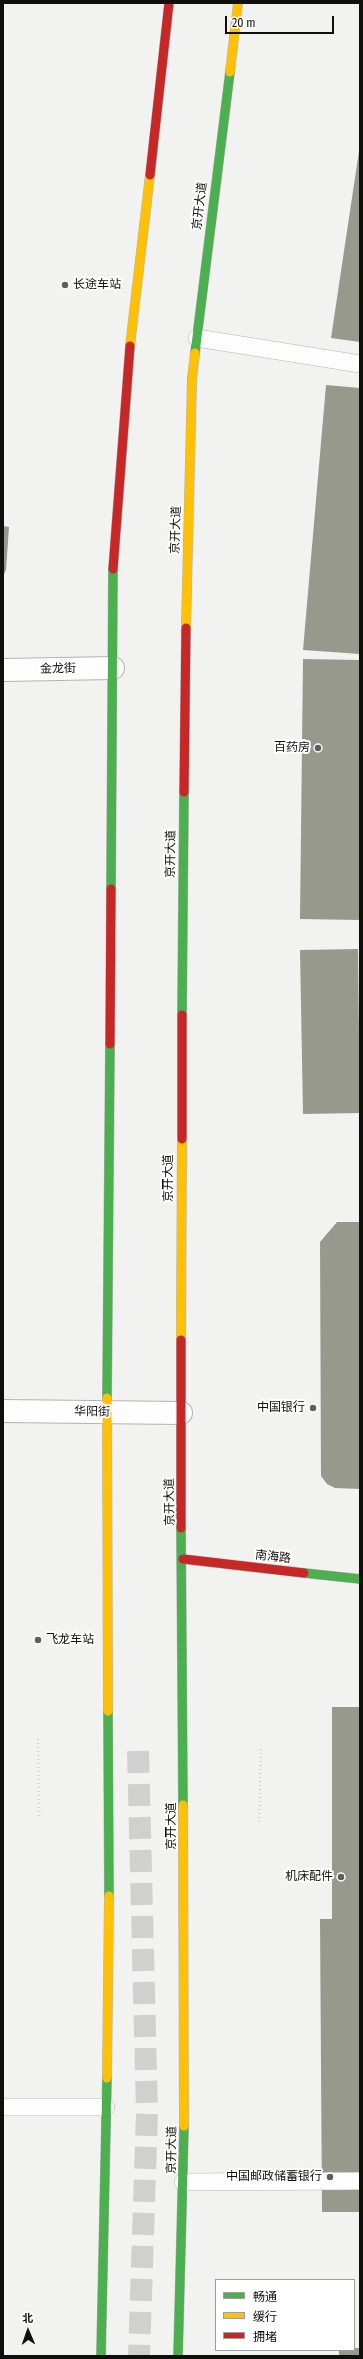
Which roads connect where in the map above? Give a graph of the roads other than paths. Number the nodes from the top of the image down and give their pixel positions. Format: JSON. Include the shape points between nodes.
{"nodes":[{"id":1,"x":169,"y":3,"type":"edge"},
{"id":2,"x":238,"y":3,"type":"edge"},
{"id":3,"x":197,"y":338,"type":"junction"},
{"id":4,"x":360,"y":364,"type":"edge"},
{"id":5,"x":113,"y":668,"type":"junction"},
{"id":6,"x":3,"y":670,"type":"edge"},
{"id":7,"x":3,"y":1411,"type":"edge"},
{"id":8,"x":107,"y":1412,"type":"junction"},
{"id":9,"x":181,"y":1413,"type":"junction"},
{"id":10,"x":183,"y":1559,"type":"junction"},
{"id":11,"x":360,"y":1579,"type":"edge"},
{"id":12,"x":3,"y":2107,"type":"edge"},
{"id":13,"x":106,"y":2107,"type":"junction"},
{"id":14,"x":360,"y":2181,"type":"edge"},
{"id":15,"x":183,"y":2182,"type":"junction"},
{"id":16,"x":101,"y":2356,"type":"edge"},
{"id":17,"x":178,"y":2356,"type":"edge"}],
"edges":[{"from":1,"to":5,"type":"main road","via":[[127,374],[113,562]]},
{"from":2,"to":3,"type":"main road","name":"京开大道"},
{"from":3,"to":4,"type":"lane"},
{"from":3,"to":9,"type":"main road","name":"京开大道","via":[[192,380],[187,558],[182,889]]},
{"from":5,"to":6,"type":"street","name":"金龙街"},
{"from":5,"to":8,"type":"main road"},
{"from":7,"to":8,"type":"street","name":"华阳街"},
{"from":8,"to":9,"type":"street","name":"华阳街"},
{"from":8,"to":13,"type":"main road","via":[[109,1967]]},
{"from":9,"to":10,"type":"main road","name":"京开大道"},
{"from":10,"to":11,"type":"main road","name":"南海路"},
{"from":10,"to":15,"type":"main road","name":"京开大道"},
{"from":12,"to":13,"type":"lane"},
{"from":13,"to":16,"type":"main road"},
{"from":14,"to":15,"type":"lane"},
{"from":15,"to":17,"type":"main road","name":"京开大道"}]}
